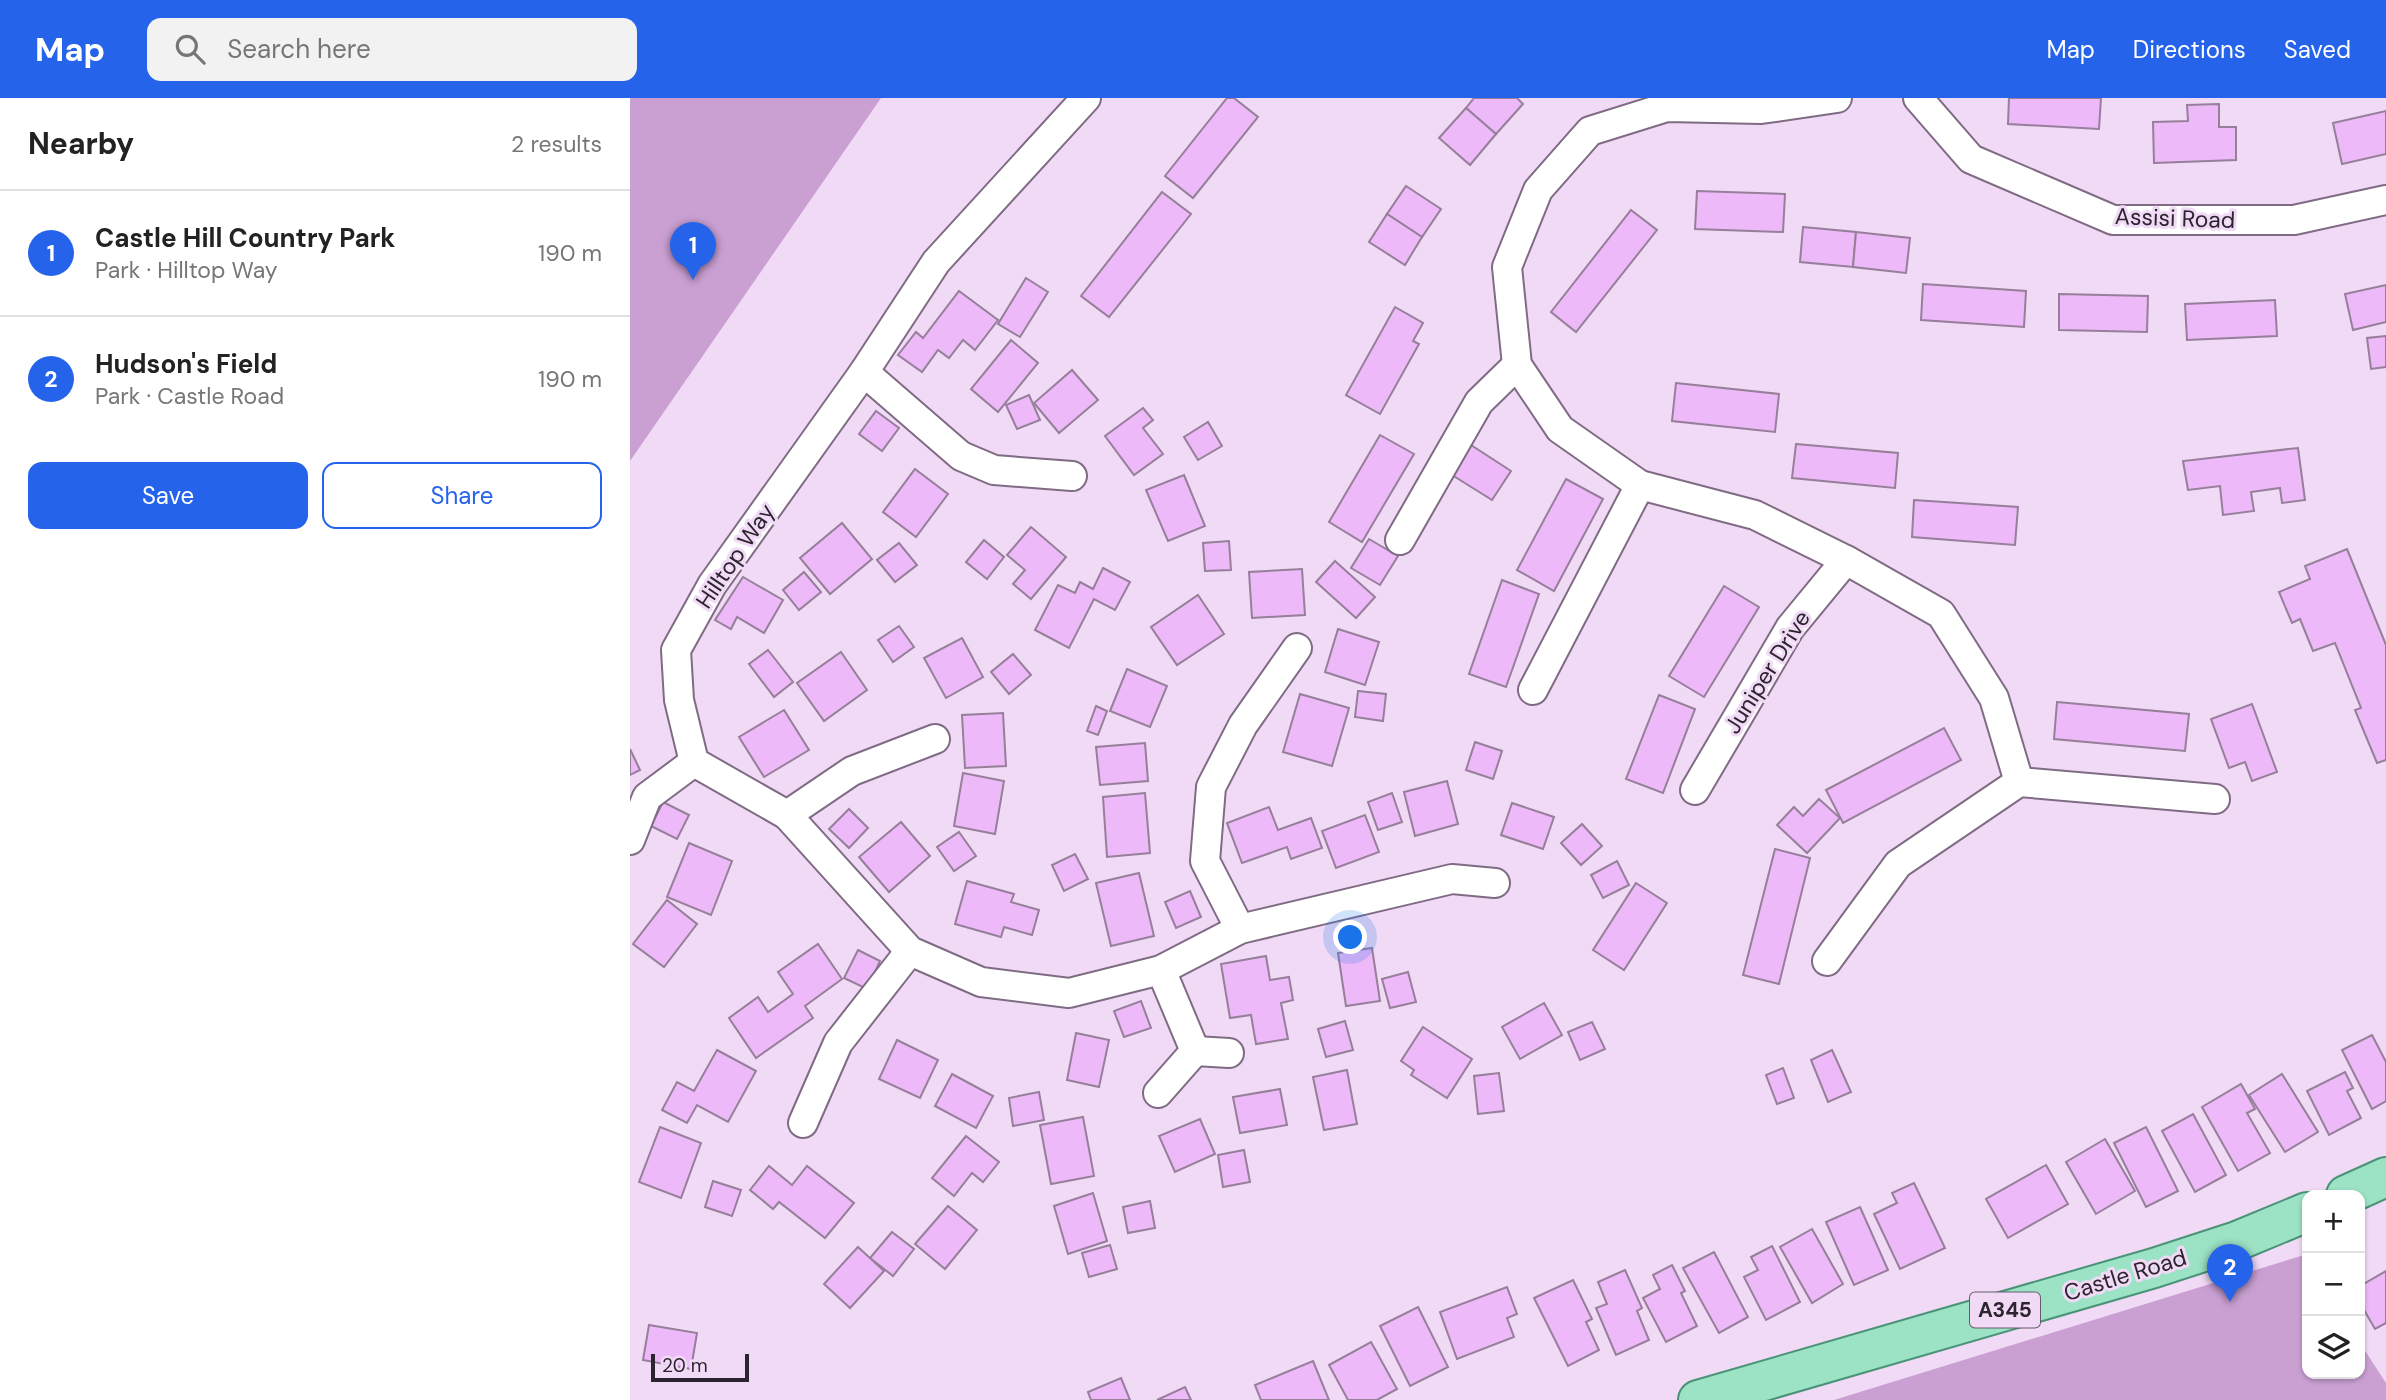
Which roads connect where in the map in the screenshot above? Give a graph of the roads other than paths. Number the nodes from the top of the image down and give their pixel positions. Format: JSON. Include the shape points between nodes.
{"nodes":[{"id":1,"x":1086,"y":98,"type":"edge"},
{"id":2,"x":1837,"y":98,"type":"edge"},
{"id":3,"x":1918,"y":98,"type":"edge"},
{"id":4,"x":2386,"y":200,"type":"edge"},
{"id":5,"x":1517,"y":365,"type":"junction"},
{"id":6,"x":864,"y":372,"type":"junction"},
{"id":7,"x":1072,"y":476,"type":"dead end"},
{"id":8,"x":1640,"y":485,"type":"junction"},
{"id":9,"x":1400,"y":540,"type":"dead end"},
{"id":10,"x":1846,"y":560,"type":"junction"},
{"id":11,"x":1297,"y":648,"type":"dead end"},
{"id":12,"x":1533,"y":690,"type":"dead end"},
{"id":13,"x":935,"y":739,"type":"dead end"},
{"id":14,"x":694,"y":762,"type":"junction"},
{"id":15,"x":2019,"y":782,"type":"junction"},
{"id":16,"x":1695,"y":790,"type":"dead end"},
{"id":17,"x":2215,"y":799,"type":"dead end"},
{"id":18,"x":787,"y":815,"type":"junction"},
{"id":19,"x":630,"y":840,"type":"edge"},
{"id":20,"x":1495,"y":883,"type":"dead end"},
{"id":21,"x":1240,"y":929,"type":"junction"},
{"id":22,"x":910,"y":951,"type":"junction"},
{"id":23,"x":1827,"y":961,"type":"dead end"},
{"id":24,"x":1161,"y":970,"type":"junction"},
{"id":25,"x":1195,"y":1051,"type":"junction"},
{"id":26,"x":1229,"y":1053,"type":"dead end"},
{"id":27,"x":1158,"y":1093,"type":"dead end"},
{"id":28,"x":803,"y":1123,"type":"dead end"},
{"id":29,"x":2386,"y":1177,"type":"edge"},
{"id":30,"x":2357,"y":1190,"type":"edge"},
{"id":31,"x":2302,"y":1214,"type":"edge"},
{"id":32,"x":1698,"y":1400,"type":"edge"}],
"edges":[{"from":1,"to":6,"type":"street","name":"Hilltop Way","via":[[936,262]]},
{"from":2,"to":5,"type":"street","via":[[1761,109],[1667,107],[1590,131],[1538,190],[1507,267]]},
{"from":3,"to":4,"type":"street","name":"Assisi Road","via":[[1971,159],[2113,220],[2294,220]]},
{"from":5,"to":8,"type":"street","via":[[1560,429]]},
{"from":5,"to":9,"type":"street","via":[[1479,402]]},
{"from":6,"to":7,"type":"street","via":[[961,456],[994,470]]},
{"from":6,"to":14,"type":"street","name":"Hilltop Way","via":[[712,585],[676,650],[679,700]]},
{"from":8,"to":10,"type":"street","via":[[1755,515]]},
{"from":8,"to":12,"type":"street"},
{"from":10,"to":15,"type":"street","via":[[1941,614],[1994,698]]},
{"from":10,"to":16,"type":"street","name":"Juniper Drive","via":[[1790,628]]},
{"from":11,"to":21,"type":"street","via":[[1243,725],[1211,787],[1205,861]]},
{"from":13,"to":18,"type":"street","via":[[852,771]]},
{"from":14,"to":18,"type":"street"},
{"from":14,"to":19,"type":"street","via":[[647,796]]},
{"from":15,"to":17,"type":"street"},
{"from":15,"to":23,"type":"street","via":[[1898,864]]},
{"from":18,"to":22,"type":"street"},
{"from":20,"to":21,"type":"street","via":[[1452,879]]},
{"from":21,"to":24,"type":"street"},
{"from":22,"to":24,"type":"street","via":[[981,982],[1069,993]]},
{"from":22,"to":28,"type":"street","via":[[838,1043]]},
{"from":24,"to":25,"type":"street"},
{"from":25,"to":26,"type":"street"},
{"from":25,"to":27,"type":"street"},
{"from":29,"to":30,"type":"main road"},
{"from":31,"to":32,"type":"main road","name":"Castle Road","number":"A345","via":[[2154,1268]]}]}
